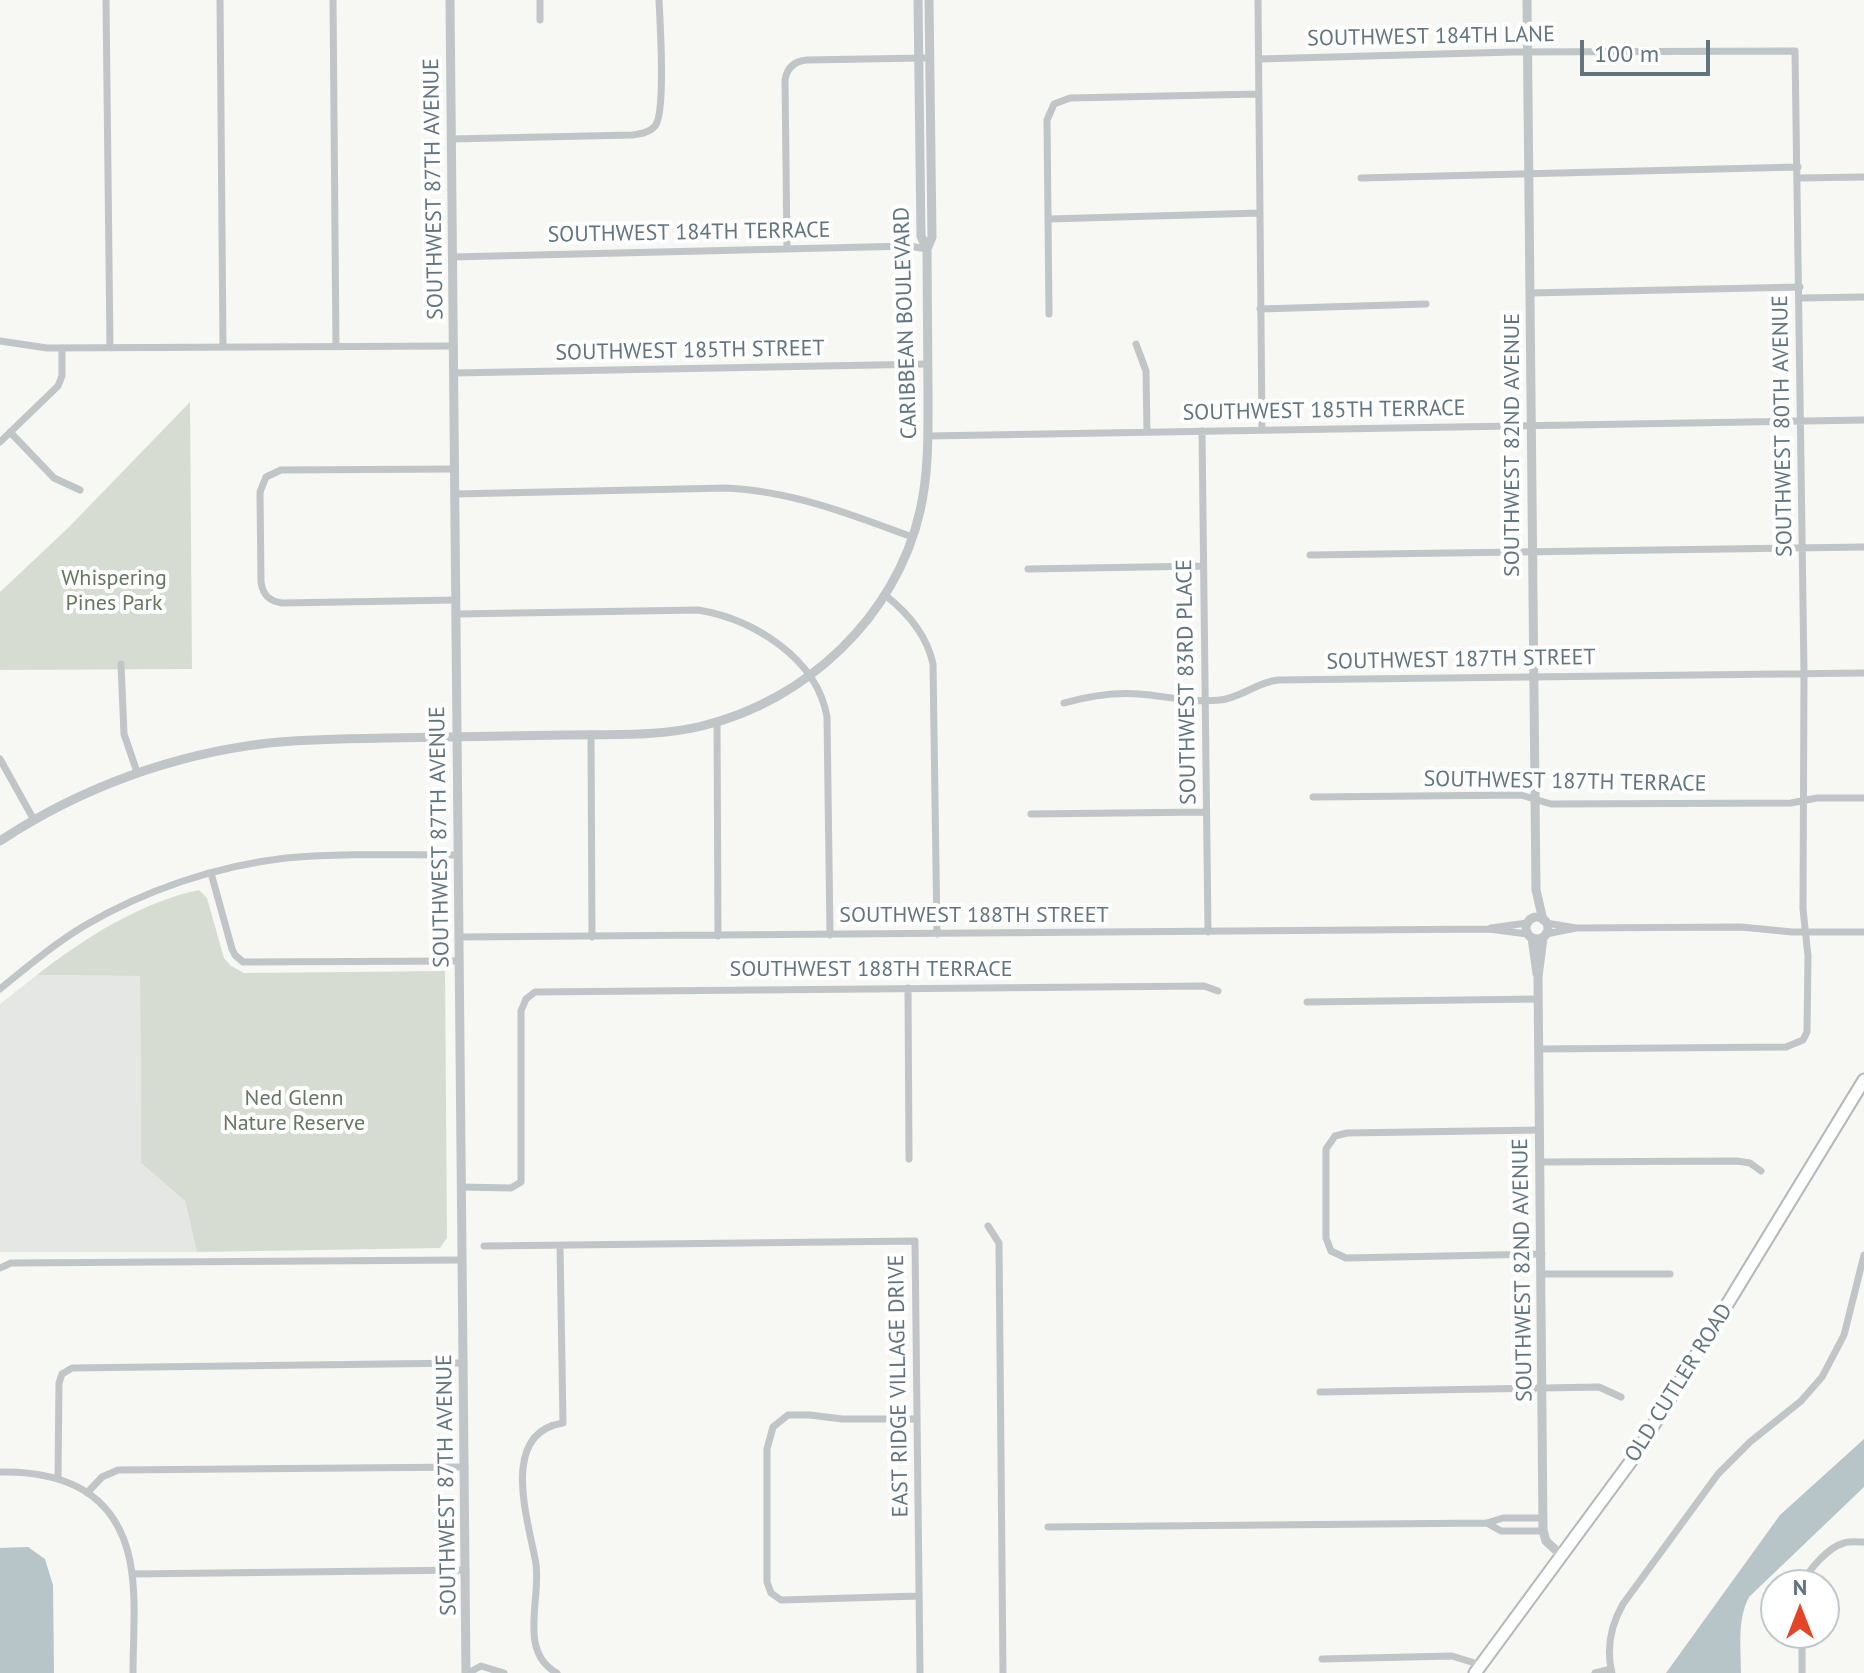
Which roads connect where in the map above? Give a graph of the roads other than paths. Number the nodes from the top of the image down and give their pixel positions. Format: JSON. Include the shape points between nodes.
{"nodes":[{"id":1,"x":106,"y":0,"type":"edge"},
{"id":2,"x":220,"y":0,"type":"edge"},
{"id":3,"x":333,"y":0,"type":"edge"},
{"id":4,"x":450,"y":0,"type":"edge"},
{"id":5,"x":540,"y":0,"type":"edge"},
{"id":6,"x":659,"y":0,"type":"edge"},
{"id":7,"x":918,"y":0,"type":"edge"},
{"id":8,"x":929,"y":0,"type":"edge"},
{"id":9,"x":1258,"y":0,"type":"edge"},
{"id":10,"x":1527,"y":0,"type":"edge"},
{"id":11,"x":540,"y":20,"type":"dead end"},
{"id":12,"x":1795,"y":51,"type":"joint"},
{"id":13,"x":1528,"y":52,"type":"junction"},
{"id":14,"x":925,"y":58,"type":"junction"},
{"id":15,"x":1259,"y":59,"type":"junction"},
{"id":16,"x":1259,"y":94,"type":"junction"},
{"id":17,"x":451,"y":139,"type":"junction"},
{"id":18,"x":1798,"y":167,"type":"junction"},
{"id":19,"x":1529,"y":174,"type":"junction"},
{"id":20,"x":1864,"y":177,"type":"edge"},
{"id":21,"x":1361,"y":178,"type":"dead end"},
{"id":22,"x":1798,"y":178,"type":"junction"},
{"id":23,"x":1260,"y":213,"type":"junction"},
{"id":24,"x":1049,"y":219,"type":"junction"},
{"id":25,"x":787,"y":249,"type":"junction"},
{"id":26,"x":927,"y":249,"type":"junction"},
{"id":27,"x":452,"y":257,"type":"junction"},
{"id":28,"x":1800,"y":287,"type":"junction"},
{"id":29,"x":1530,"y":293,"type":"junction"},
{"id":30,"x":1864,"y":297,"type":"edge"},
{"id":31,"x":1800,"y":298,"type":"junction"},
{"id":32,"x":1426,"y":304,"type":"dead end"},
{"id":33,"x":1260,"y":309,"type":"junction"},
{"id":34,"x":1049,"y":314,"type":"dead end"},
{"id":35,"x":0,"y":341,"type":"edge"},
{"id":36,"x":1136,"y":344,"type":"dead end"},
{"id":37,"x":454,"y":346,"type":"junction"},
{"id":38,"x":223,"y":347,"type":"junction"},
{"id":39,"x":336,"y":347,"type":"junction"},
{"id":40,"x":62,"y":348,"type":"junction"},
{"id":41,"x":110,"y":348,"type":"junction"},
{"id":42,"x":928,"y":364,"type":"junction"},
{"id":43,"x":454,"y":373,"type":"junction"},
{"id":44,"x":1864,"y":420,"type":"edge"},
{"id":45,"x":1801,"y":421,"type":"junction"},
{"id":46,"x":1531,"y":425,"type":"junction"},
{"id":47,"x":1262,"y":430,"type":"junction"},
{"id":48,"x":1202,"y":431,"type":"junction"},
{"id":49,"x":10,"y":432,"type":"junction"},
{"id":50,"x":1147,"y":432,"type":"junction"},
{"id":51,"x":928,"y":436,"type":"junction"},
{"id":52,"x":0,"y":442,"type":"edge"},
{"id":53,"x":455,"y":469,"type":"junction"},
{"id":54,"x":80,"y":490,"type":"dead end"},
{"id":55,"x":455,"y":494,"type":"junction"},
{"id":56,"x":912,"y":537,"type":"junction"},
{"id":57,"x":1864,"y":547,"type":"edge"},
{"id":58,"x":1803,"y":548,"type":"junction"},
{"id":59,"x":1532,"y":551,"type":"junction"},
{"id":60,"x":1310,"y":555,"type":"dead end"},
{"id":61,"x":1203,"y":566,"type":"junction"},
{"id":62,"x":1028,"y":569,"type":"dead end"},
{"id":63,"x":885,"y":595,"type":"junction"},
{"id":64,"x":456,"y":600,"type":"junction"},
{"id":65,"x":456,"y":614,"type":"junction"},
{"id":66,"x":121,"y":664,"type":"dead end"},
{"id":67,"x":1804,"y":673,"type":"junction"},
{"id":68,"x":1864,"y":673,"type":"edge"},
{"id":69,"x":808,"y":677,"type":"junction"},
{"id":70,"x":1533,"y":677,"type":"junction"},
{"id":71,"x":1205,"y":701,"type":"junction"},
{"id":72,"x":1064,"y":703,"type":"dead end"},
{"id":73,"x":717,"y":722,"type":"junction"},
{"id":74,"x":591,"y":734,"type":"junction"},
{"id":75,"x":457,"y":736,"type":"junction"},
{"id":76,"x":0,"y":759,"type":"edge"},
{"id":77,"x":137,"y":772,"type":"junction"},
{"id":78,"x":1313,"y":797,"type":"dead end"},
{"id":79,"x":1864,"y":798,"type":"edge"},
{"id":80,"x":1535,"y":800,"type":"junction"},
{"id":81,"x":1804,"y":801,"type":"junction"},
{"id":82,"x":1206,"y":812,"type":"junction"},
{"id":83,"x":1031,"y":814,"type":"dead end"},
{"id":84,"x":34,"y":820,"type":"junction"},
{"id":85,"x":0,"y":841,"type":"edge"},
{"id":86,"x":458,"y":855,"type":"junction"},
{"id":87,"x":211,"y":873,"type":"junction"},
{"id":88,"x":1536,"y":890,"type":"junction"},
{"id":89,"x":1545,"y":921,"type":"junction"},
{"id":90,"x":1576,"y":928,"type":"junction"},
{"id":91,"x":1534,"y":931,"type":"junction"},
{"id":92,"x":1208,"y":932,"type":"junction"},
{"id":93,"x":1805,"y":932,"type":"junction"},
{"id":94,"x":1864,"y":932,"type":"edge"},
{"id":95,"x":937,"y":934,"type":"junction"},
{"id":96,"x":830,"y":935,"type":"junction"},
{"id":97,"x":718,"y":936,"type":"junction"},
{"id":98,"x":459,"y":937,"type":"junction"},
{"id":99,"x":592,"y":937,"type":"junction"},
{"id":100,"x":459,"y":961,"type":"junction"},
{"id":101,"x":908,"y":988,"type":"junction"},
{"id":102,"x":0,"y":989,"type":"edge"},
{"id":103,"x":1218,"y":991,"type":"dead end"},
{"id":104,"x":1538,"y":999,"type":"junction"},
{"id":105,"x":1307,"y":1002,"type":"dead end"},
{"id":106,"x":1538,"y":1049,"type":"junction"},
{"id":107,"x":1864,"y":1080,"type":"edge"},
{"id":108,"x":1540,"y":1130,"type":"junction"},
{"id":109,"x":909,"y":1159,"type":"dead end"},
{"id":110,"x":1540,"y":1162,"type":"junction"},
{"id":111,"x":1761,"y":1171,"type":"dead end"},
{"id":112,"x":461,"y":1187,"type":"junction"},
{"id":113,"x":988,"y":1226,"type":"dead end"},
{"id":114,"x":484,"y":1246,"type":"dead end"},
{"id":115,"x":560,"y":1246,"type":"junction"},
{"id":116,"x":1542,"y":1254,"type":"junction"},
{"id":117,"x":1864,"y":1255,"type":"edge"},
{"id":118,"x":462,"y":1260,"type":"junction"},
{"id":119,"x":0,"y":1268,"type":"edge"},
{"id":120,"x":1542,"y":1274,"type":"junction"},
{"id":121,"x":1670,"y":1274,"type":"dead end"},
{"id":122,"x":464,"y":1363,"type":"junction"},
{"id":123,"x":1543,"y":1387,"type":"junction"},
{"id":124,"x":1320,"y":1392,"type":"dead end"},
{"id":125,"x":1621,"y":1397,"type":"dead end"},
{"id":126,"x":917,"y":1419,"type":"junction"},
{"id":127,"x":465,"y":1467,"type":"junction"},
{"id":128,"x":0,"y":1472,"type":"edge"},
{"id":129,"x":58,"y":1477,"type":"junction"},
{"id":130,"x":87,"y":1493,"type":"junction"},
{"id":131,"x":1510,"y":1518,"type":"junction"},
{"id":132,"x":1543,"y":1518,"type":"junction"},
{"id":133,"x":1487,"y":1523,"type":"junction"},
{"id":134,"x":1048,"y":1527,"type":"dead end"},
{"id":135,"x":1543,"y":1531,"type":"junction"},
{"id":136,"x":1511,"y":1532,"type":"junction"},
{"id":137,"x":1864,"y":1542,"type":"edge"},
{"id":138,"x":1561,"y":1555,"type":"junction"},
{"id":139,"x":1812,"y":1569,"type":"edge"},
{"id":140,"x":466,"y":1570,"type":"junction"},
{"id":141,"x":132,"y":1574,"type":"junction"},
{"id":142,"x":919,"y":1596,"type":"junction"},
{"id":143,"x":1802,"y":1649,"type":"edge"},
{"id":144,"x":1322,"y":1659,"type":"dead end"},
{"id":145,"x":1478,"y":1669,"type":"edge"},
{"id":146,"x":1611,"y":1671,"type":"edge"},
{"id":147,"x":133,"y":1673,"type":"edge"},
{"id":148,"x":467,"y":1673,"type":"edge"},
{"id":149,"x":504,"y":1673,"type":"edge"},
{"id":150,"x":557,"y":1673,"type":"edge"},
{"id":151,"x":920,"y":1673,"type":"edge"},
{"id":152,"x":1003,"y":1673,"type":"edge"},
{"id":153,"x":1595,"y":1673,"type":"edge"},
{"id":154,"x":1802,"y":1673,"type":"edge"}],
"edges":[{"from":1,"to":41,"type":"street"},
{"from":2,"to":38,"type":"street"},
{"from":3,"to":39,"type":"street"},
{"from":4,"to":17,"type":"street","name":"SOUTHWEST 87TH AVENUE"},
{"from":5,"to":11,"type":"street"},
{"from":6,"to":17,"type":"street","via":[[660,102],[655,125],[646,132]]},
{"from":7,"to":14,"type":"street"},
{"from":8,"to":14,"type":"street"},
{"from":9,"to":15,"type":"street"},
{"from":10,"to":13,"type":"street","name":"SOUTHWEST 82ND AVENUE"},
{"from":12,"to":13,"type":"street","name":"SOUTHWEST 184TH LANE"},
{"from":12,"to":18,"type":"street","name":"SOUTHWEST 80TH AVENUE"},
{"from":13,"to":15,"type":"street","name":"SOUTHWEST 184TH LANE"},
{"from":13,"to":19,"type":"street","name":"SOUTHWEST 82ND AVENUE"},
{"from":14,"to":25,"type":"street","via":[[807,60],[790,67],[785,80]]},
{"from":14,"to":26,"type":"street","name":"CARIBBEAN BOULEVARD","via":[[932,237]]},
{"from":15,"to":16,"type":"street"},
{"from":16,"to":23,"type":"street"},
{"from":16,"to":24,"type":"street","via":[[1070,98],[1054,104],[1047,120]]},
{"from":17,"to":27,"type":"street","name":"SOUTHWEST 87TH AVENUE"},
{"from":18,"to":19,"type":"street"},
{"from":18,"to":22,"type":"street","name":"SOUTHWEST 80TH AVENUE"},
{"from":19,"to":21,"type":"street"},
{"from":19,"to":29,"type":"street","name":"SOUTHWEST 82ND AVENUE"},
{"from":20,"to":22,"type":"street"},
{"from":22,"to":28,"type":"street","name":"SOUTHWEST 80TH AVENUE"},
{"from":23,"to":24,"type":"street"},
{"from":23,"to":33,"type":"street"},
{"from":24,"to":34,"type":"street"},
{"from":25,"to":26,"type":"street","name":"SOUTHWEST 184TH TERRACE"},
{"from":25,"to":27,"type":"street","name":"SOUTHWEST 184TH TERRACE"},
{"from":26,"to":42,"type":"street","name":"CARIBBEAN BOULEVARD"},
{"from":27,"to":37,"type":"street","name":"SOUTHWEST 87TH AVENUE"},
{"from":28,"to":29,"type":"street"},
{"from":28,"to":31,"type":"street","name":"SOUTHWEST 80TH AVENUE"},
{"from":29,"to":46,"type":"street","name":"SOUTHWEST 82ND AVENUE"},
{"from":30,"to":31,"type":"street"},
{"from":31,"to":45,"type":"street","name":"SOUTHWEST 80TH AVENUE"},
{"from":32,"to":33,"type":"street"},
{"from":33,"to":47,"type":"street"},
{"from":35,"to":40,"type":"street"},
{"from":36,"to":50,"type":"street","via":[[1146,371]]},
{"from":37,"to":39,"type":"street"},
{"from":37,"to":43,"type":"street","name":"SOUTHWEST 87TH AVENUE"},
{"from":38,"to":39,"type":"street"},
{"from":38,"to":41,"type":"street"},
{"from":40,"to":41,"type":"street"},
{"from":40,"to":49,"type":"street","via":[[58,386]]},
{"from":42,"to":43,"type":"street","name":"SOUTHWEST 185TH STREET"},
{"from":42,"to":51,"type":"street","name":"CARIBBEAN BOULEVARD"},
{"from":43,"to":53,"type":"street","name":"SOUTHWEST 87TH AVENUE"},
{"from":44,"to":45,"type":"street","name":"SOUTHWEST 185TH TERRACE"},
{"from":45,"to":46,"type":"street","name":"SOUTHWEST 185TH TERRACE"},
{"from":45,"to":58,"type":"street","name":"SOUTHWEST 80TH AVENUE"},
{"from":46,"to":47,"type":"street","name":"SOUTHWEST 185TH TERRACE"},
{"from":46,"to":59,"type":"street","name":"SOUTHWEST 82ND AVENUE"},
{"from":47,"to":48,"type":"street","name":"SOUTHWEST 185TH TERRACE"},
{"from":48,"to":50,"type":"street","name":"SOUTHWEST 185TH TERRACE"},
{"from":48,"to":61,"type":"street","name":"SOUTHWEST 83RD PLACE"},
{"from":49,"to":52,"type":"street"},
{"from":49,"to":54,"type":"street","via":[[54,478]]},
{"from":50,"to":51,"type":"street","name":"SOUTHWEST 185TH TERRACE"},
{"from":51,"to":56,"type":"street","name":"CARIBBEAN BOULEVARD","via":[[926,476]]},
{"from":53,"to":55,"type":"street","name":"SOUTHWEST 87TH AVENUE"},
{"from":53,"to":64,"type":"street","via":[[281,470],[266,477],[260,492],[260,537],[261,582],[267,597],[282,603]]},
{"from":55,"to":56,"type":"street","via":[[747,489],[800,498]]},
{"from":55,"to":64,"type":"street","name":"SOUTHWEST 87TH AVENUE"},
{"from":56,"to":63,"type":"street","name":"CARIBBEAN BOULEVARD"},
{"from":57,"to":58,"type":"street"},
{"from":58,"to":59,"type":"street"},
{"from":58,"to":67,"type":"street","name":"SOUTHWEST 80TH AVENUE"},
{"from":59,"to":60,"type":"street"},
{"from":59,"to":70,"type":"street","name":"SOUTHWEST 82ND AVENUE"},
{"from":61,"to":62,"type":"street"},
{"from":61,"to":71,"type":"street","name":"SOUTHWEST 83RD PLACE"},
{"from":63,"to":69,"type":"street","name":"CARIBBEAN BOULEVARD","via":[[851,639]]},
{"from":63,"to":95,"type":"street","via":[[916,626],[933,664]]},
{"from":64,"to":65,"type":"street","name":"SOUTHWEST 87TH AVENUE"},
{"from":65,"to":69,"type":"street","via":[[707,611],[768,637]]},
{"from":65,"to":75,"type":"street","name":"SOUTHWEST 87TH AVENUE"},
{"from":66,"to":77,"type":"street","via":[[124,734]]},
{"from":67,"to":68,"type":"street","name":"SOUTHWEST 187TH STREET"},
{"from":67,"to":70,"type":"street","name":"SOUTHWEST 187TH STREET"},
{"from":67,"to":81,"type":"street","name":"SOUTHWEST 80TH AVENUE"},
{"from":69,"to":73,"type":"street","name":"CARIBBEAN BOULEVARD","via":[[757,708]]},
{"from":69,"to":96,"type":"street","via":[[827,717]]},
{"from":70,"to":71,"type":"street","name":"SOUTHWEST 187TH STREET","via":[[1278,680],[1235,697]]},
{"from":70,"to":80,"type":"street","name":"SOUTHWEST 82ND AVENUE"},
{"from":71,"to":72,"type":"street","name":"SOUTHWEST 187TH STREET","via":[[1115,693]]},
{"from":71,"to":82,"type":"street","name":"SOUTHWEST 83RD PLACE"},
{"from":73,"to":74,"type":"street","name":"CARIBBEAN BOULEVARD","via":[[660,733]]},
{"from":73,"to":97,"type":"street"},
{"from":74,"to":75,"type":"street","name":"CARIBBEAN BOULEVARD"},
{"from":74,"to":99,"type":"street"},
{"from":75,"to":77,"type":"street","name":"CARIBBEAN BOULEVARD","via":[[266,743]]},
{"from":75,"to":86,"type":"street","name":"SOUTHWEST 87TH AVENUE"},
{"from":76,"to":84,"type":"street"},
{"from":77,"to":84,"type":"street","name":"CARIBBEAN BOULEVARD"},
{"from":78,"to":80,"type":"street","name":"SOUTHWEST 187TH TERRACE","via":[[1521,795]]},
{"from":79,"to":81,"type":"street","name":"SOUTHWEST 187TH TERRACE"},
{"from":80,"to":81,"type":"street","name":"SOUTHWEST 187TH TERRACE"},
{"from":80,"to":88,"type":"street","name":"SOUTHWEST 82ND AVENUE"},
{"from":81,"to":93,"type":"street","name":"SOUTHWEST 80TH AVENUE"},
{"from":82,"to":83,"type":"street"},
{"from":82,"to":92,"type":"street","name":"SOUTHWEST 83RD PLACE"},
{"from":84,"to":85,"type":"street","name":"CARIBBEAN BOULEVARD"},
{"from":86,"to":87,"type":"street","via":[[303,857]]},
{"from":86,"to":98,"type":"street","name":"SOUTHWEST 87TH AVENUE"},
{"from":87,"to":100,"type":"street","via":[[232,949],[243,962]]},
{"from":87,"to":102,"type":"street","via":[[95,920]]},
{"from":88,"to":89,"type":"street","name":"SOUTHWEST 82ND AVENUE"},
{"from":88,"to":91,"type":"street","name":"SOUTHWEST 82ND AVENUE"},
{"from":89,"to":90,"type":"street","name":"SOUTHWEST 188TH STREET"},
{"from":89,"to":91,"type":"street"},
{"from":89,"to":91,"type":"street","name":"SOUTHWEST 82ND AVENUE"},
{"from":90,"to":91,"type":"street","name":"SOUTHWEST 188TH STREET"},
{"from":90,"to":93,"type":"street","name":"SOUTHWEST 188TH STREET"},
{"from":91,"to":92,"type":"street","name":"SOUTHWEST 188TH STREET"},
{"from":91,"to":104,"type":"street","name":"SOUTHWEST 82ND AVENUE"},
{"from":92,"to":95,"type":"street","name":"SOUTHWEST 188TH STREET"},
{"from":93,"to":94,"type":"street","name":"SOUTHWEST 188TH STREET"},
{"from":93,"to":106,"type":"street","via":[[1809,1021],[1803,1040],[1786,1047]]},
{"from":95,"to":96,"type":"street","name":"SOUTHWEST 188TH STREET"},
{"from":96,"to":97,"type":"street","name":"SOUTHWEST 188TH STREET"},
{"from":97,"to":99,"type":"street","name":"SOUTHWEST 188TH STREET"},
{"from":98,"to":99,"type":"street","name":"SOUTHWEST 188TH STREET"},
{"from":98,"to":100,"type":"street","name":"SOUTHWEST 87TH AVENUE"},
{"from":100,"to":112,"type":"street","name":"SOUTHWEST 87TH AVENUE"},
{"from":101,"to":103,"type":"street","name":"SOUTHWEST 188TH TERRACE","via":[[1204,986]]},
{"from":101,"to":109,"type":"street"},
{"from":101,"to":112,"type":"street","name":"SOUTHWEST 188TH TERRACE","via":[[532,994],[521,1011],[520,1184]]},
{"from":104,"to":105,"type":"street"},
{"from":104,"to":106,"type":"street","name":"SOUTHWEST 82ND AVENUE"},
{"from":106,"to":108,"type":"street","name":"SOUTHWEST 82ND AVENUE"},
{"from":107,"to":138,"type":"main road","name":"OLD CUTLER ROAD","via":[[1634,1457]]},
{"from":108,"to":110,"type":"street","name":"SOUTHWEST 82ND AVENUE"},
{"from":108,"to":116,"type":"street","via":[[1342,1133],[1332,1138],[1326,1149],[1326,1238],[1331,1251],[1346,1258]]},
{"from":110,"to":111,"type":"street","via":[[1737,1161]]},
{"from":110,"to":116,"type":"street","name":"SOUTHWEST 82ND AVENUE"},
{"from":112,"to":118,"type":"street","name":"SOUTHWEST 87TH AVENUE"},
{"from":113,"to":152,"type":"street","via":[[999,1243]]},
{"from":114,"to":115,"type":"street","name":"EAST RIDGE VILLAGE DRIVE"},
{"from":115,"to":126,"type":"street","name":"EAST RIDGE VILLAGE DRIVE","via":[[915,1241]]},
{"from":115,"to":150,"type":"street","via":[[563,1423],[532,1438],[524,1466],[526,1525],[537,1571],[535,1646],[541,1662]]},
{"from":116,"to":120,"type":"street","name":"SOUTHWEST 82ND AVENUE"},
{"from":117,"to":146,"type":"street","via":[[1844,1335],[1826,1370],[1808,1394],[1732,1458],[1704,1491],[1620,1610],[1611,1636]]},
{"from":118,"to":119,"type":"street","via":[[11,1263]]},
{"from":118,"to":122,"type":"street","name":"SOUTHWEST 87TH AVENUE"},
{"from":120,"to":121,"type":"street"},
{"from":120,"to":123,"type":"street","name":"SOUTHWEST 82ND AVENUE"},
{"from":122,"to":127,"type":"street","name":"SOUTHWEST 87TH AVENUE"},
{"from":122,"to":129,"type":"street","via":[[76,1367],[62,1374],[59,1386]]},
{"from":123,"to":124,"type":"street"},
{"from":123,"to":125,"type":"street","via":[[1599,1387]]},
{"from":123,"to":132,"type":"street","name":"SOUTHWEST 82ND AVENUE"},
{"from":126,"to":142,"type":"street","name":"EAST RIDGE VILLAGE DRIVE"},
{"from":126,"to":142,"type":"street","via":[[795,1414],[773,1427],[767,1449],[766,1570],[771,1593],[786,1601]]},
{"from":127,"to":130,"type":"street","via":[[118,1470]]},
{"from":127,"to":140,"type":"street","name":"SOUTHWEST 87TH AVENUE"},
{"from":128,"to":129,"type":"street"},
{"from":129,"to":130,"type":"street"},
{"from":130,"to":141,"type":"street","via":[[118,1530]]},
{"from":131,"to":132,"type":"street"},
{"from":131,"to":133,"type":"street"},
{"from":131,"to":136,"type":"street"},
{"from":132,"to":135,"type":"street","name":"SOUTHWEST 82ND AVENUE"},
{"from":133,"to":134,"type":"street"},
{"from":133,"to":136,"type":"street"},
{"from":135,"to":136,"type":"street"},
{"from":135,"to":138,"type":"street"},
{"from":137,"to":139,"type":"street","via":[[1842,1543]]},
{"from":138,"to":145,"type":"main road","name":"OLD CUTLER ROAD"},
{"from":140,"to":141,"type":"street"},
{"from":140,"to":148,"type":"street","name":"SOUTHWEST 87TH AVENUE"},
{"from":141,"to":147,"type":"street"},
{"from":142,"to":151,"type":"street","name":"EAST RIDGE VILLAGE DRIVE"},
{"from":143,"to":154,"type":"street"},
{"from":144,"to":145,"type":"street","via":[[1452,1656]]},
{"from":146,"to":153,"type":"street"},
{"from":148,"to":149,"type":"street","via":[[481,1666]]}]}
